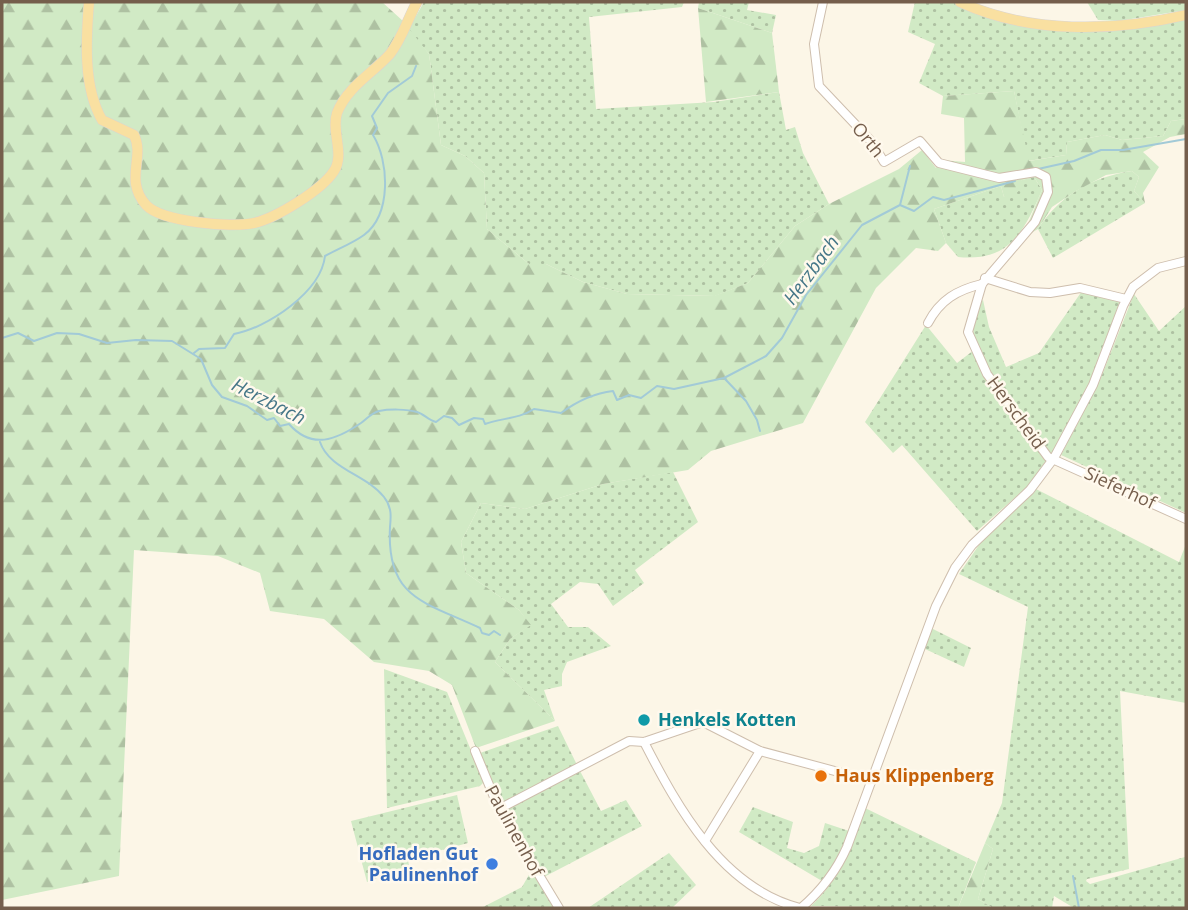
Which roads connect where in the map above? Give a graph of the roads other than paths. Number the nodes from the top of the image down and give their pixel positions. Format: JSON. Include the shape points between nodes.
{"nodes":[{"id":1,"x":89,"y":2,"type":"edge"},
{"id":2,"x":417,"y":2,"type":"edge"},
{"id":3,"x":823,"y":2,"type":"edge"},
{"id":4,"x":960,"y":2,"type":"edge"},
{"id":5,"x":1186,"y":15,"type":"edge"},
{"id":6,"x":999,"y":178,"type":"joint"},
{"id":7,"x":1186,"y":261,"type":"edge"},
{"id":8,"x":983,"y":281,"type":"junction"},
{"id":9,"x":1126,"y":299,"type":"junction"},
{"id":10,"x":928,"y":323,"type":"dead end"},
{"id":11,"x":1054,"y":458,"type":"junction"},
{"id":12,"x":1186,"y":519,"type":"edge"},
{"id":13,"x":644,"y":742,"type":"junction"},
{"id":14,"x":475,"y":751,"type":"dead end"},
{"id":15,"x":760,"y":751,"type":"junction"},
{"id":16,"x":872,"y":781,"type":"junction"},
{"id":17,"x":499,"y":809,"type":"junction"},
{"id":18,"x":705,"y":841,"type":"junction"},
{"id":19,"x":559,"y":908,"type":"edge"},
{"id":20,"x":801,"y":908,"type":"edge"}],
"edges":[{"from":1,"to":2,"type":"main road","via":[[88,64],[94,97],[102,120],[134,135],[138,143],[134,173],[147,207],[171,218],[245,224],[288,208],[334,171],[337,113],[389,54]]},
{"from":3,"to":6,"type":"street","name":"Orth","via":[[814,44],[818,86],[872,142],[882,160],[920,141],[939,163]]},
{"from":4,"to":5,"type":"main road","via":[[1010,20],[1085,27]]},
{"from":6,"to":8,"type":"street","name":"Herscheid","via":[[1041,173],[1048,192],[1035,222]]},
{"from":7,"to":9,"type":"street","via":[[1152,272]]},
{"from":8,"to":9,"type":"street","via":[[1030,292],[1080,288]]},
{"from":8,"to":10,"type":"street","name":"Herscheid","via":[[940,305]]},
{"from":8,"to":11,"type":"street","name":"Herscheid","via":[[968,332],[1002,396],[1048,457]]},
{"from":9,"to":11,"type":"street","via":[[1093,385]]},
{"from":11,"to":12,"type":"street","name":"Sieferhof"},
{"from":11,"to":16,"type":"street","via":[[1030,490],[984,532],[955,568],[936,606]]},
{"from":13,"to":15,"type":"street","via":[[704,722]]},
{"from":13,"to":17,"type":"street","via":[[629,741]]},
{"from":13,"to":18,"type":"street","via":[[679,807]]},
{"from":14,"to":17,"type":"street","name":"Paulinenhof"},
{"from":15,"to":16,"type":"street"},
{"from":15,"to":18,"type":"street"},
{"from":16,"to":20,"type":"street","via":[[837,870]]},
{"from":17,"to":19,"type":"street","name":"Paulinenhof"},
{"from":18,"to":20,"type":"street","via":[[755,886]]}]}
